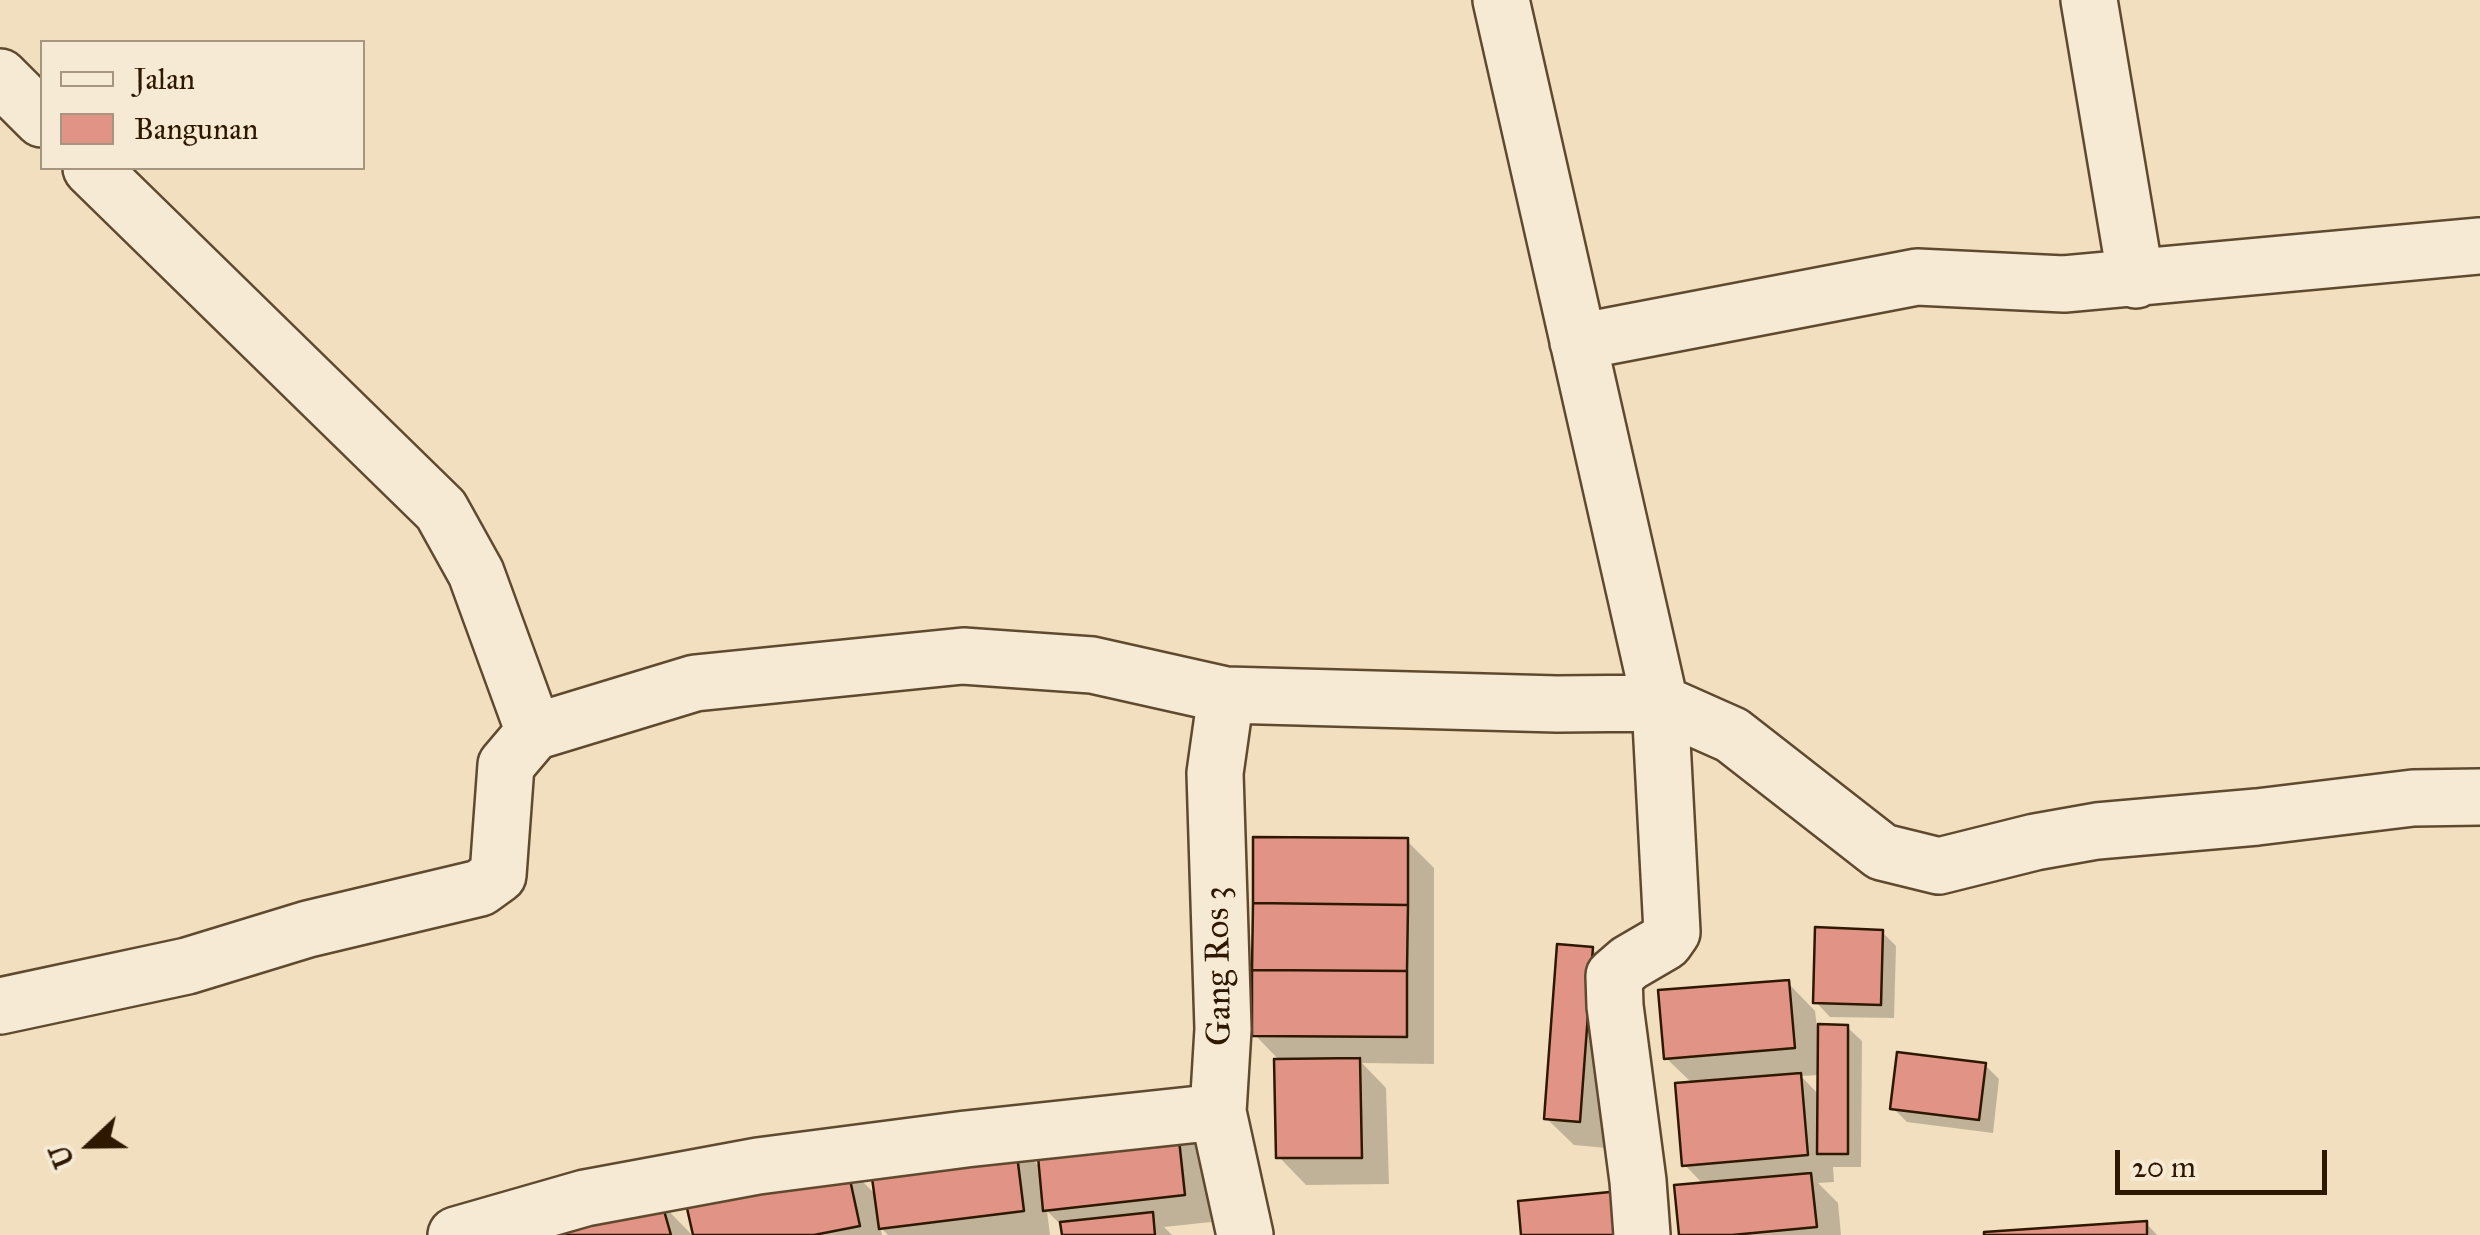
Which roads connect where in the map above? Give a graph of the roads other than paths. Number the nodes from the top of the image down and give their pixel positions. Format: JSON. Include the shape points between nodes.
{"nodes":[{"id":1,"x":1500,"y":0,"type":"edge"},
{"id":2,"x":2090,"y":0,"type":"edge"},
{"id":3,"x":0,"y":77,"type":"edge"},
{"id":4,"x":40,"y":117,"type":"edge"},
{"id":5,"x":94,"y":170,"type":"edge"},
{"id":6,"x":2480,"y":246,"type":"edge"},
{"id":7,"x":2136,"y":280,"type":"junction"},
{"id":8,"x":1578,"y":342,"type":"junction"},
{"id":9,"x":1226,"y":695,"type":"junction"},
{"id":10,"x":1660,"y":703,"type":"junction"},
{"id":11,"x":534,"y":732,"type":"junction"},
{"id":12,"x":2480,"y":796,"type":"edge"},
{"id":13,"x":0,"y":1006,"type":"edge"},
{"id":14,"x":1218,"y":1112,"type":"junction"},
{"id":15,"x":456,"y":1235,"type":"edge"},
{"id":16,"x":1245,"y":1235,"type":"edge"},
{"id":17,"x":1642,"y":1235,"type":"edge"}],
"edges":[{"from":1,"to":8,"type":"street"},
{"from":2,"to":7,"type":"street"},
{"from":3,"to":4,"type":"street"},
{"from":5,"to":11,"type":"street","via":[[441,510],[476,573]]},
{"from":6,"to":7,"type":"street"},
{"from":7,"to":8,"type":"street","via":[[1917,277]]},
{"from":8,"to":10,"type":"street"},
{"from":9,"to":10,"type":"street"},
{"from":9,"to":11,"type":"street","via":[[1092,664],[963,656],[695,683]]},
{"from":9,"to":14,"type":"street","name":"Gang Ros 3","via":[[1216,773],[1223,1029]]},
{"from":10,"to":12,"type":"street","via":[[1732,735],[1882,852],[1938,866],[2096,831]]},
{"from":10,"to":17,"type":"street","via":[[1672,932],[1614,976]]},
{"from":11,"to":13,"type":"street","via":[[506,764],[498,876],[480,888],[187,966]]},
{"from":14,"to":15,"type":"street","via":[[758,1166],[586,1198]]},
{"from":14,"to":16,"type":"street","name":"Gang Ros 3"}]}
